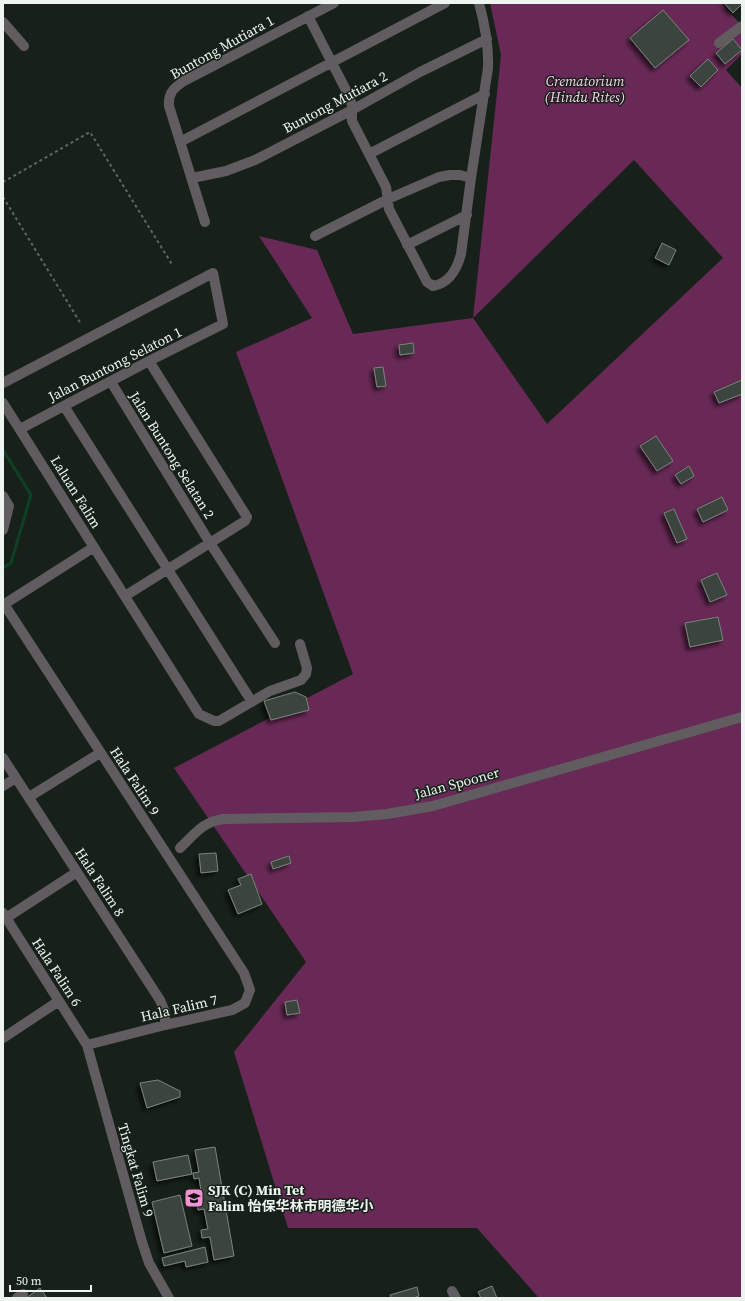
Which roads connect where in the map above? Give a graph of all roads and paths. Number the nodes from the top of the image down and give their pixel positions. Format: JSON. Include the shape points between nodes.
{"nodes":[{"id":1,"x":334,"y":3,"type":"edge"},
{"id":2,"x":444,"y":3,"type":"edge"},
{"id":3,"x":479,"y":3,"type":"edge"},
{"id":4,"x":308,"y":16,"type":"junction"},
{"id":5,"x":3,"y":22,"type":"edge"},
{"id":6,"x":742,"y":26,"type":"edge"},
{"id":7,"x":487,"y":39,"type":"junction"},
{"id":8,"x":719,"y":43,"type":"dead end"},
{"id":9,"x":24,"y":46,"type":"dead end"},
{"id":10,"x":332,"y":62,"type":"junction"},
{"id":11,"x":485,"y":94,"type":"junction"},
{"id":12,"x":352,"y":110,"type":"junction"},
{"id":13,"x":180,"y":142,"type":"junction"},
{"id":14,"x":369,"y":154,"type":"junction"},
{"id":15,"x":192,"y":178,"type":"junction"},
{"id":16,"x":471,"y":178,"type":"junction"},
{"id":17,"x":3,"y":182,"type":"edge"},
{"id":18,"x":3,"y":197,"type":"edge"},
{"id":19,"x":388,"y":199,"type":"junction"},
{"id":20,"x":467,"y":215,"type":"junction"},
{"id":21,"x":205,"y":222,"type":"dead end"},
{"id":22,"x":315,"y":236,"type":"dead end"},
{"id":23,"x":407,"y":245,"type":"junction"},
{"id":24,"x":173,"y":266,"type":"dead end"},
{"id":25,"x":81,"y":324,"type":"dead end"},
{"id":26,"x":150,"y":361,"type":"junction"},
{"id":27,"x":111,"y":382,"type":"junction"},
{"id":28,"x":3,"y":383,"type":"edge"},
{"id":29,"x":3,"y":403,"type":"edge"},
{"id":30,"x":64,"y":406,"type":"junction"},
{"id":31,"x":20,"y":429,"type":"junction"},
{"id":32,"x":3,"y":496,"type":"edge"},
{"id":33,"x":3,"y":530,"type":"edge"},
{"id":34,"x":210,"y":543,"type":"junction"},
{"id":35,"x":94,"y":547,"type":"junction"},
{"id":36,"x":168,"y":569,"type":"junction"},
{"id":37,"x":124,"y":596,"type":"junction"},
{"id":38,"x":4,"y":604,"type":"edge"},
{"id":39,"x":275,"y":643,"type":"dead end"},
{"id":40,"x":300,"y":644,"type":"dead end"},
{"id":41,"x":252,"y":702,"type":"junction"},
{"id":42,"x":742,"y":717,"type":"edge"},
{"id":43,"x":100,"y":753,"type":"junction"},
{"id":44,"x":3,"y":758,"type":"edge"},
{"id":45,"x":16,"y":778,"type":"junction"},
{"id":46,"x":3,"y":786,"type":"edge"},
{"id":47,"x":29,"y":797,"type":"junction"},
{"id":48,"x":180,"y":848,"type":"dead end"},
{"id":49,"x":77,"y":872,"type":"junction"},
{"id":50,"x":4,"y":915,"type":"edge"},
{"id":51,"x":244,"y":973,"type":"joint"},
{"id":52,"x":59,"y":1001,"type":"junction"},
{"id":53,"x":166,"y":1025,"type":"junction"},
{"id":54,"x":3,"y":1038,"type":"edge"},
{"id":55,"x":87,"y":1045,"type":"junction"},
{"id":56,"x":169,"y":1298,"type":"edge"}],
"edges":[{"from":1,"to":4,"type":"street","name":"Buntong Mutiara 1"},
{"from":2,"to":10,"type":"street"},
{"from":3,"to":7,"type":"street"},
{"from":4,"to":10,"type":"street"},
{"from":4,"to":13,"type":"street","name":"Buntong Mutiara 1","via":[[176,86],[168,98]]},
{"from":5,"to":9,"type":"street"},
{"from":6,"to":8,"type":"street"},
{"from":7,"to":11,"type":"street","via":[[489,52]]},
{"from":7,"to":12,"type":"street","name":"Buntong Mutiara 2"},
{"from":10,"to":12,"type":"street","via":[[351,100]]},
{"from":10,"to":13,"type":"street"},
{"from":11,"to":14,"type":"street"},
{"from":11,"to":16,"type":"street"},
{"from":12,"to":14,"type":"street","via":[[352,121]]},
{"from":12,"to":15,"type":"street","name":"Buntong Mutiara 2","via":[[255,160],[226,171]]},
{"from":13,"to":15,"type":"street","name":"Buntong Mutiara 1"},
{"from":14,"to":19,"type":"street","via":[[386,187]]},
{"from":15,"to":21,"type":"street","name":"Buntong Mutiara 1"},
{"from":16,"to":19,"type":"street","via":[[450,175]]},
{"from":16,"to":20,"type":"street"},
{"from":17,"to":24,"type":"path","via":[[90,132]]},
{"from":18,"to":25,"type":"path"},
{"from":19,"to":22,"type":"street"},
{"from":19,"to":23,"type":"street","via":[[389,209]]},
{"from":20,"to":23,"type":"street"},
{"from":20,"to":23,"type":"street","via":[[458,266],[453,274],[439,285],[433,286],[427,282]]},
{"from":26,"to":27,"type":"street","name":"Jalan Buntong Selaton 1"},
{"from":26,"to":28,"type":"street","name":"Jalan Buntong Selaton 1","via":[[223,324],[213,273]]},
{"from":26,"to":34,"type":"street","via":[[247,517],[246,521]]},
{"from":27,"to":30,"type":"street","name":"Jalan Buntong Selaton 1"},
{"from":27,"to":34,"type":"street","name":"Jalan Buntong Selatan 2"},
{"from":29,"to":31,"type":"street","name":"Laluan Falim"},
{"from":30,"to":31,"type":"street","name":"Jalan Buntong Selaton 1"},
{"from":30,"to":36,"type":"street"},
{"from":31,"to":35,"type":"street","name":"Laluan Falim"},
{"from":32,"to":33,"type":"street","via":[[9,506]]},
{"from":34,"to":36,"type":"street"},
{"from":34,"to":39,"type":"street","name":"Jalan Buntong Selatan 2"},
{"from":35,"to":37,"type":"street","name":"Laluan Falim"},
{"from":35,"to":38,"type":"street"},
{"from":36,"to":37,"type":"street"},
{"from":36,"to":41,"type":"street"},
{"from":37,"to":41,"type":"street","name":"Laluan Falim","via":[[199,714],[218,721]]},
{"from":38,"to":43,"type":"street","name":"Hala Falim 9"},
{"from":40,"to":41,"type":"street","name":"Laluan Falim","via":[[307,668],[306,674],[301,680],[270,691]]},
{"from":42,"to":48,"type":"street","name":"Jalan Spooner","via":[[433,806],[353,817],[212,821]]},
{"from":43,"to":47,"type":"street"},
{"from":43,"to":51,"type":"street","name":"Hala Falim 9"},
{"from":44,"to":45,"type":"street","name":"Hala Falim 8"},
{"from":45,"to":46,"type":"street"},
{"from":45,"to":47,"type":"street","name":"Hala Falim 8"},
{"from":47,"to":49,"type":"street","name":"Hala Falim 8"},
{"from":49,"to":50,"type":"street"},
{"from":49,"to":53,"type":"street","name":"Hala Falim 8","via":[[160,1000],[165,1012]]},
{"from":50,"to":52,"type":"street","name":"Hala Falim 6"},
{"from":51,"to":53,"type":"street","name":"Hala Falim 7","via":[[250,990],[245,1003],[232,1010]]},
{"from":52,"to":54,"type":"street"},
{"from":52,"to":55,"type":"street","name":"Hala Falim 6"},
{"from":53,"to":55,"type":"street","name":"Hala Falim 7"},
{"from":55,"to":56,"type":"street","name":"Tingkat Falim 9","via":[[142,1242],[149,1263]]}]}
